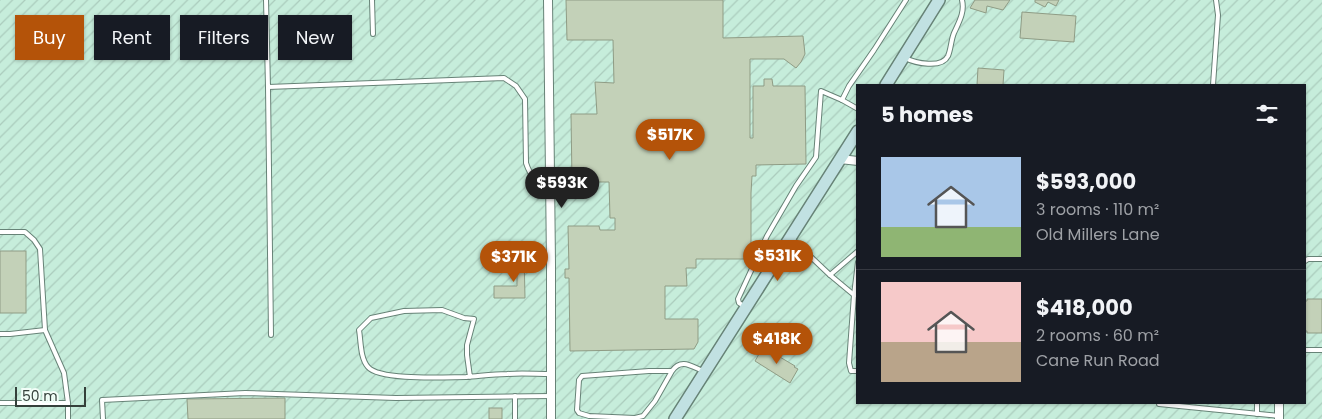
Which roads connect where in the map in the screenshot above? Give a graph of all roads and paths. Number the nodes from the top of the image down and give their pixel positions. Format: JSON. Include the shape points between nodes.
{"nodes":[{"id":1,"x":266,"y":0,"type":"edge"},
{"id":2,"x":372,"y":0,"type":"edge"},
{"id":3,"x":548,"y":0,"type":"edge"},
{"id":4,"x":906,"y":0,"type":"edge"},
{"id":5,"x":939,"y":0,"type":"edge"},
{"id":6,"x":962,"y":0,"type":"edge"},
{"id":7,"x":1216,"y":0,"type":"edge"},
{"id":8,"x":373,"y":34,"type":"dead end"},
{"id":9,"x":903,"y":57,"type":"junction"},
{"id":10,"x":887,"y":84,"type":"edge"},
{"id":11,"x":1213,"y":84,"type":"edge"},
{"id":12,"x":268,"y":87,"type":"junction"},
{"id":13,"x":842,"y":100,"type":"junction"},
{"id":14,"x":856,"y":108,"type":"edge"},
{"id":15,"x":856,"y":134,"type":"edge"},
{"id":16,"x":840,"y":160,"type":"junction"},
{"id":17,"x":856,"y":160,"type":"edge"},
{"id":18,"x":550,"y":180,"type":"junction"},
{"id":19,"x":0,"y":232,"type":"edge"},
{"id":20,"x":790,"y":238,"type":"junction"},
{"id":21,"x":856,"y":252,"type":"edge"},
{"id":22,"x":1322,"y":259,"type":"edge"},
{"id":23,"x":1306,"y":261,"type":"edge"},
{"id":24,"x":830,"y":275,"type":"junction"},
{"id":25,"x":856,"y":295,"type":"edge"},
{"id":26,"x":746,"y":308,"type":"junction"},
{"id":27,"x":852,"y":314,"type":"junction"},
{"id":28,"x":856,"y":315,"type":"edge"},
{"id":29,"x":44,"y":330,"type":"junction"},
{"id":30,"x":0,"y":334,"type":"edge"},
{"id":31,"x":271,"y":335,"type":"dead end"},
{"id":32,"x":851,"y":341,"type":"junction"},
{"id":33,"x":856,"y":342,"type":"edge"},
{"id":34,"x":1306,"y":350,"type":"edge"},
{"id":35,"x":1322,"y":350,"type":"edge"},
{"id":36,"x":672,"y":371,"type":"junction"},
{"id":37,"x":856,"y":371,"type":"edge"},
{"id":38,"x":705,"y":372,"type":"junction"},
{"id":39,"x":551,"y":374,"type":"junction"},
{"id":40,"x":470,"y":377,"type":"junction"},
{"id":41,"x":515,"y":396,"type":"junction"},
{"id":42,"x":551,"y":396,"type":"junction"},
{"id":43,"x":0,"y":403,"type":"edge"},
{"id":44,"x":68,"y":403,"type":"junction"},
{"id":45,"x":1159,"y":404,"type":"edge"},
{"id":46,"x":1257,"y":404,"type":"edge"},
{"id":47,"x":1279,"y":404,"type":"edge"},
{"id":48,"x":1257,"y":414,"type":"junction"},
{"id":49,"x":1279,"y":417,"type":"edge"},
{"id":50,"x":68,"y":419,"type":"edge"},
{"id":51,"x":103,"y":419,"type":"edge"},
{"id":52,"x":515,"y":419,"type":"edge"},
{"id":53,"x":551,"y":419,"type":"edge"},
{"id":54,"x":675,"y":419,"type":"edge"}],
"edges":[{"from":1,"to":12,"type":"lane"},
{"from":2,"to":8,"type":"lane"},
{"from":3,"to":18,"type":"street"},
{"from":4,"to":13,"type":"lane"},
{"from":5,"to":9,"type":"main road"},
{"from":6,"to":9,"type":"lane","via":[[964,7],[945,60],[928,64]]},
{"from":7,"to":11,"type":"lane","via":[[1218,15]]},
{"from":9,"to":10,"type":"main road"},
{"from":12,"to":18,"type":"lane","via":[[504,78],[516,86],[524,99],[528,171],[533,178]]},
{"from":12,"to":31,"type":"lane"},
{"from":13,"to":14,"type":"lane"},
{"from":13,"to":26,"type":"lane","via":[[821,91],[816,156],[767,236],[750,272],[738,300]]},
{"from":15,"to":16,"type":"main road"},
{"from":16,"to":17,"type":"street"},
{"from":16,"to":20,"type":"main road"},
{"from":18,"to":39,"type":"street"},
{"from":19,"to":29,"type":"lane","via":[[25,232],[40,248]]},
{"from":20,"to":24,"type":"lane"},
{"from":20,"to":26,"type":"main road"},
{"from":21,"to":24,"type":"lane"},
{"from":22,"to":23,"type":"lane"},
{"from":24,"to":25,"type":"lane"},
{"from":25,"to":27,"type":"lane"},
{"from":26,"to":38,"type":"main road"},
{"from":27,"to":28,"type":"lane"},
{"from":27,"to":32,"type":"lane"},
{"from":29,"to":30,"type":"lane"},
{"from":29,"to":44,"type":"lane","via":[[64,373]]},
{"from":32,"to":33,"type":"lane"},
{"from":32,"to":37,"type":"lane","via":[[849,364],[851,371]]},
{"from":34,"to":35,"type":"lane"},
{"from":36,"to":36,"type":"lane","via":[[582,376],[577,410],[589,416],[643,416]]},
{"from":36,"to":38,"type":"lane","via":[[679,364],[686,364]]},
{"from":38,"to":54,"type":"main road"},
{"from":39,"to":40,"type":"lane"},
{"from":39,"to":42,"type":"street"},
{"from":40,"to":40,"type":"lane","via":[[401,376],[373,371],[365,362],[359,330],[371,318],[404,311],[442,310],[474,319],[467,345]]},
{"from":41,"to":42,"type":"lane"},
{"from":41,"to":51,"type":"lane","via":[[396,398],[245,392],[102,400]]},
{"from":41,"to":52,"type":"lane"},
{"from":42,"to":53,"type":"street"},
{"from":43,"to":44,"type":"lane"},
{"from":44,"to":50,"type":"lane"},
{"from":45,"to":48,"type":"lane"},
{"from":46,"to":48,"type":"lane"},
{"from":47,"to":49,"type":"street"},
{"from":48,"to":49,"type":"lane"}]}
